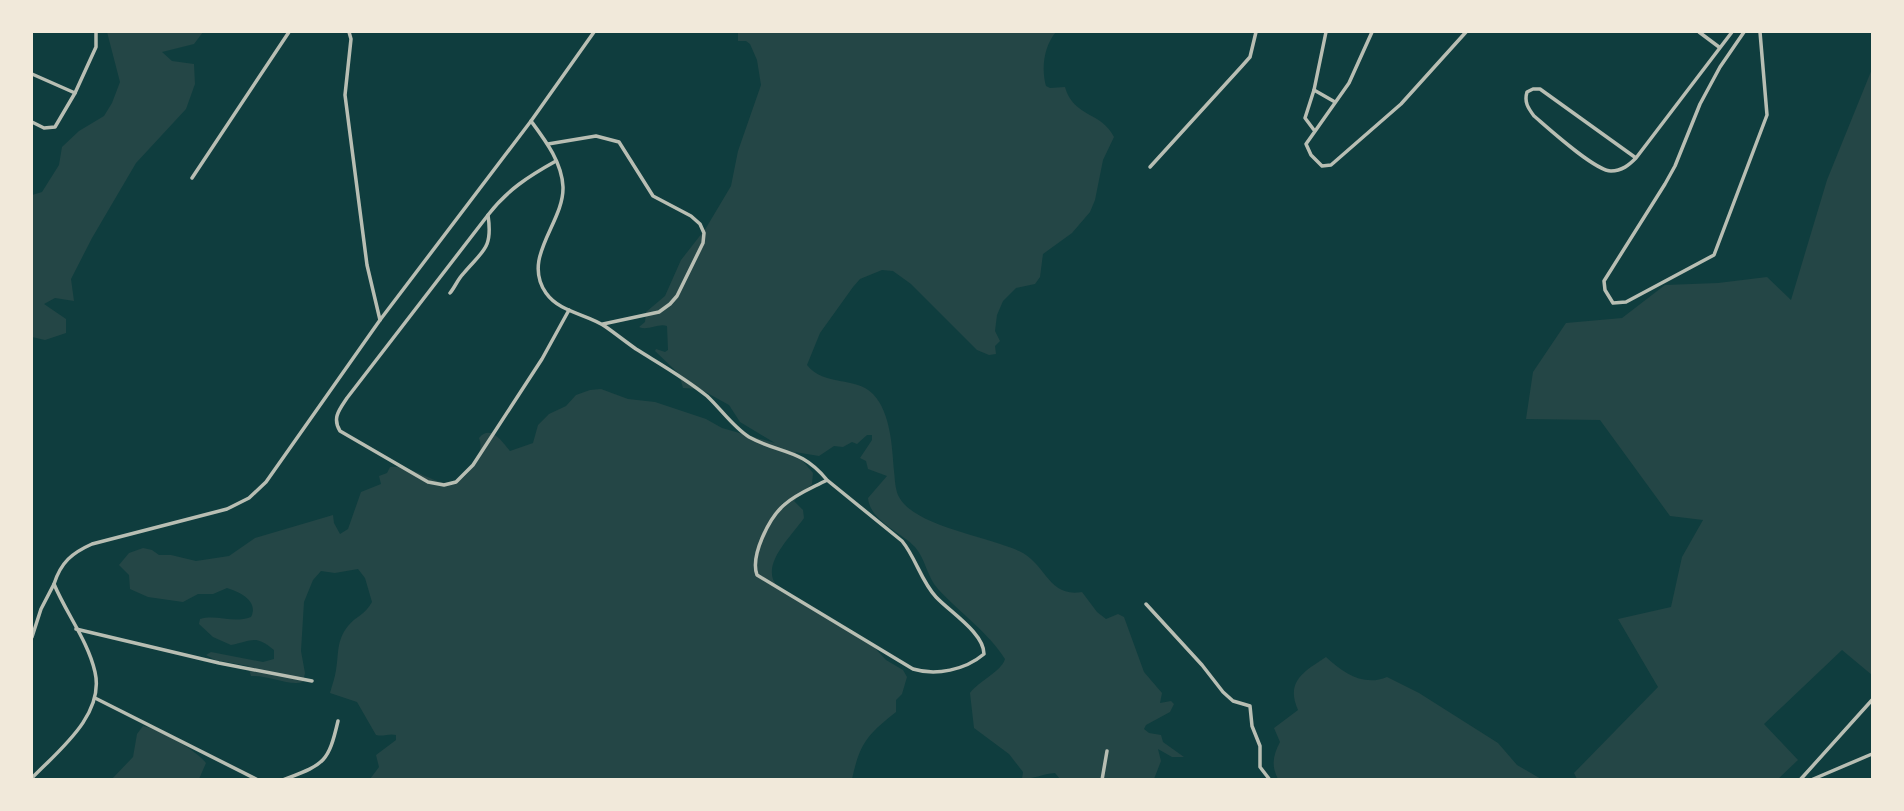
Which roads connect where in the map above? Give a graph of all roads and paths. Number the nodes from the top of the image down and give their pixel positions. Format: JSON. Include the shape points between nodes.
{"nodes":[{"id":1,"x":96,"y":32,"type":"edge"},
{"id":2,"x":289,"y":32,"type":"edge"},
{"id":3,"x":349,"y":32,"type":"edge"},
{"id":4,"x":594,"y":32,"type":"edge"},
{"id":5,"x":1256,"y":32,"type":"edge"},
{"id":6,"x":1326,"y":32,"type":"edge"},
{"id":7,"x":1372,"y":32,"type":"edge"},
{"id":8,"x":1466,"y":32,"type":"edge"},
{"id":9,"x":1699,"y":32,"type":"edge"},
{"id":10,"x":1732,"y":32,"type":"edge"},
{"id":11,"x":1744,"y":32,"type":"edge"},
{"id":12,"x":1760,"y":32,"type":"edge"},
{"id":13,"x":1719,"y":47,"type":"junction"},
{"id":14,"x":32,"y":74,"type":"edge"},
{"id":15,"x":1314,"y":89,"type":"junction"},
{"id":16,"x":75,"y":93,"type":"junction"},
{"id":17,"x":1335,"y":102,"type":"junction"},
{"id":18,"x":531,"y":121,"type":"junction"},
{"id":19,"x":32,"y":122,"type":"edge"},
{"id":20,"x":1314,"y":131,"type":"junction"},
{"id":21,"x":548,"y":144,"type":"junction"},
{"id":22,"x":1636,"y":158,"type":"junction"},
{"id":23,"x":556,"y":161,"type":"junction"},
{"id":24,"x":1150,"y":167,"type":"dead end"},
{"id":25,"x":192,"y":178,"type":"dead end"},
{"id":26,"x":488,"y":215,"type":"junction"},
{"id":27,"x":450,"y":293,"type":"dead end"},
{"id":28,"x":569,"y":310,"type":"junction"},
{"id":29,"x":380,"y":320,"type":"junction"},
{"id":30,"x":603,"y":324,"type":"junction"},
{"id":31,"x":827,"y":480,"type":"junction"},
{"id":32,"x":54,"y":584,"type":"junction"},
{"id":33,"x":1146,"y":604,"type":"dead end"},
{"id":34,"x":76,"y":629,"type":"junction"},
{"id":35,"x":32,"y":637,"type":"edge"},
{"id":36,"x":312,"y":681,"type":"dead end"},
{"id":37,"x":95,"y":698,"type":"junction"},
{"id":38,"x":1872,"y":700,"type":"edge"},
{"id":39,"x":338,"y":720,"type":"dead end"},
{"id":40,"x":1107,"y":751,"type":"dead end"},
{"id":41,"x":1872,"y":754,"type":"edge"},
{"id":42,"x":32,"y":778,"type":"edge"},
{"id":43,"x":258,"y":779,"type":"edge"},
{"id":44,"x":283,"y":779,"type":"edge"},
{"id":45,"x":1102,"y":779,"type":"edge"},
{"id":46,"x":1270,"y":779,"type":"edge"},
{"id":47,"x":1800,"y":779,"type":"edge"},
{"id":48,"x":1811,"y":779,"type":"edge"}],
"edges":[{"from":1,"to":16,"type":"street","via":[[96,47]]},
{"from":2,"to":25,"type":"street"},
{"from":3,"to":29,"type":"street","via":[[345,95],[367,265]]},
{"from":4,"to":18,"type":"street"},
{"from":5,"to":24,"type":"street","via":[[1250,57]]},
{"from":6,"to":15,"type":"street"},
{"from":7,"to":17,"type":"street"},
{"from":8,"to":20,"type":"street","via":[[1401,104],[1331,165],[1322,166],[1307,148]]},
{"from":9,"to":13,"type":"street"},
{"from":10,"to":13,"type":"street"},
{"from":11,"to":12,"type":"street","via":[[1700,104],[1675,166],[1604,281],[1613,303],[1626,302],[1714,255],[1767,114]]},
{"from":13,"to":22,"type":"street"},
{"from":14,"to":16,"type":"street"},
{"from":15,"to":17,"type":"street"},
{"from":15,"to":20,"type":"street","via":[[1305,118]]},
{"from":16,"to":19,"type":"street","via":[[55,127]]},
{"from":17,"to":20,"type":"street"},
{"from":18,"to":21,"type":"street"},
{"from":18,"to":29,"type":"street"},
{"from":21,"to":23,"type":"street"},
{"from":21,"to":30,"type":"street","via":[[596,136],[619,142],[653,196],[691,216],[704,233],[670,304],[659,312]]},
{"from":22,"to":22,"type":"street","via":[[1618,170],[1604,170],[1534,116],[1525,98],[1527,92],[1540,89]]},
{"from":23,"to":26,"type":"street","via":[[519,182]]},
{"from":23,"to":28,"type":"street","via":[[563,187],[541,249],[540,277],[547,295]]},
{"from":26,"to":27,"type":"street","via":[[490,241]]},
{"from":26,"to":28,"type":"street","via":[[347,398],[336,415],[340,431],[428,482],[456,482],[480,455]]},
{"from":28,"to":30,"type":"street"},
{"from":29,"to":32,"type":"street","via":[[266,482],[249,498],[227,509],[76,551],[61,566]]},
{"from":30,"to":31,"type":"street","via":[[694,386],[748,436],[792,452],[817,467]]},
{"from":31,"to":31,"type":"street","via":[[902,541],[925,584],[980,639],[984,654],[975,662],[937,673],[913,669],[757,575],[755,555],[781,508]]},
{"from":32,"to":34,"type":"street"},
{"from":32,"to":35,"type":"street"},
{"from":33,"to":46,"type":"street","via":[[1223,692],[1233,701],[1251,706],[1260,766]]},
{"from":34,"to":36,"type":"street"},
{"from":34,"to":37,"type":"street","via":[[96,674]]},
{"from":37,"to":42,"type":"street","via":[[74,735]]},
{"from":37,"to":43,"type":"street"},
{"from":38,"to":47,"type":"street"},
{"from":39,"to":44,"type":"street","via":[[326,759]]},
{"from":40,"to":45,"type":"street"},
{"from":41,"to":48,"type":"street"}]}
